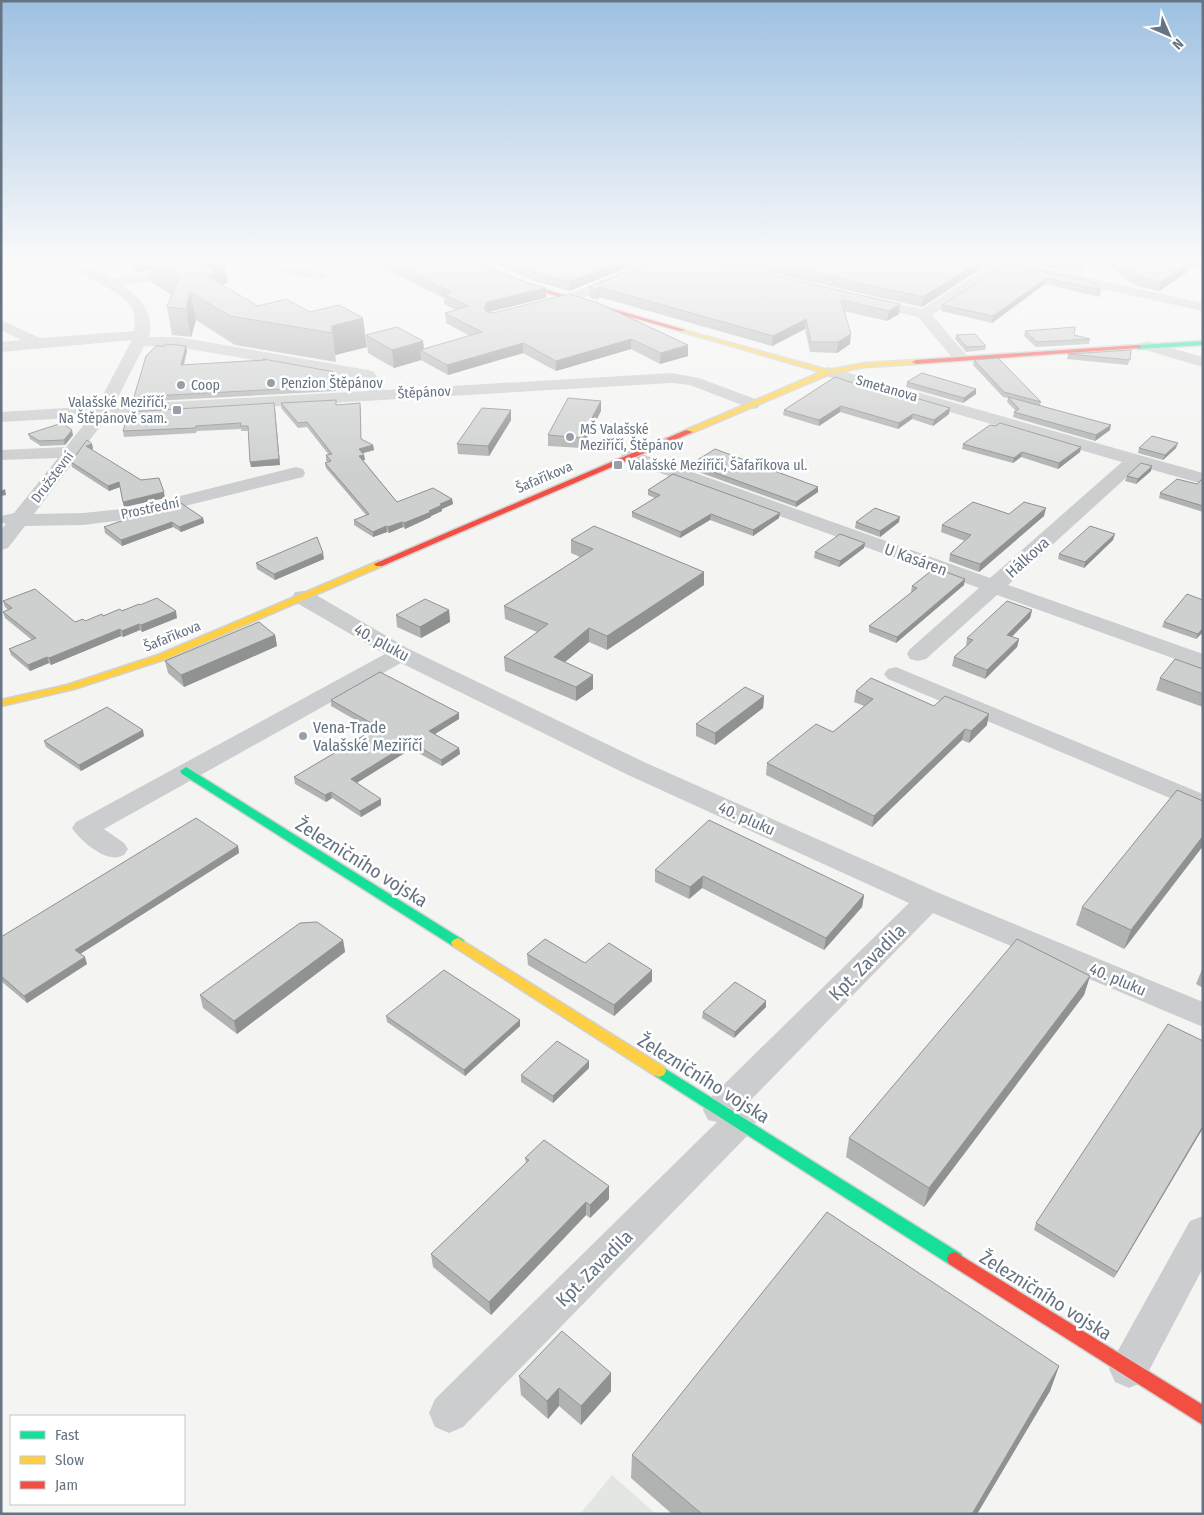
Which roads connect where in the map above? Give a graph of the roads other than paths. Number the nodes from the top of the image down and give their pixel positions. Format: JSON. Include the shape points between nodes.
{"nodes":[{"id":1,"x":16,"y":332,"type":"edge"},
{"id":2,"x":141,"y":332,"type":"edge"},
{"id":3,"x":687,"y":332,"type":"edge"},
{"id":4,"x":938,"y":332,"type":"edge"},
{"id":5,"x":141,"y":338,"type":"junction"},
{"id":6,"x":38,"y":343,"type":"junction"},
{"id":7,"x":1203,"y":343,"type":"edge"},
{"id":8,"x":1147,"y":346,"type":"junction"},
{"id":9,"x":1,"y":348,"type":"edge"},
{"id":10,"x":961,"y":358,"type":"junction"},
{"id":11,"x":1203,"y":362,"type":"edge"},
{"id":12,"x":828,"y":372,"type":"junction"},
{"id":13,"x":378,"y":395,"type":"junction"},
{"id":14,"x":752,"y":404,"type":"junction"},
{"id":15,"x":103,"y":411,"type":"junction"},
{"id":16,"x":1,"y":417,"type":"edge"},
{"id":17,"x":71,"y":452,"type":"junction"},
{"id":18,"x":1,"y":455,"type":"edge"},
{"id":19,"x":630,"y":456,"type":"junction"},
{"id":20,"x":1135,"y":460,"type":"junction"},
{"id":21,"x":296,"y":473,"type":"dead end"},
{"id":22,"x":1203,"y":479,"type":"edge"},
{"id":23,"x":10,"y":519,"type":"edge"},
{"id":24,"x":1,"y":544,"type":"edge"},
{"id":25,"x":994,"y":586,"type":"junction"},
{"id":26,"x":303,"y":597,"type":"junction"},
{"id":27,"x":401,"y":654,"type":"junction"},
{"id":28,"x":918,"y":654,"type":"dead end"},
{"id":29,"x":1203,"y":662,"type":"edge"},
{"id":30,"x":896,"y":674,"type":"dead end"},
{"id":31,"x":1,"y":704,"type":"edge"},
{"id":32,"x":186,"y":771,"type":"junction"},
{"id":33,"x":1203,"y":804,"type":"edge"},
{"id":34,"x":114,"y":849,"type":"dead end"},
{"id":35,"x":929,"y":900,"type":"junction"},
{"id":36,"x":1203,"y":1015,"type":"edge"},
{"id":37,"x":730,"y":1116,"type":"junction"},
{"id":38,"x":1203,"y":1232,"type":"edge"},
{"id":39,"x":1129,"y":1369,"type":"junction"},
{"id":40,"x":450,"y":1413,"type":"dead end"},
{"id":41,"x":1203,"y":1416,"type":"edge"}],
"edges":[{"from":1,"to":6,"type":"street"},
{"from":2,"to":5,"type":"street"},
{"from":3,"to":12,"type":"street","name":"Smetanova"},
{"from":4,"to":10,"type":"street"},
{"from":5,"to":6,"type":"street"},
{"from":5,"to":13,"type":"street","via":[[368,375]]},
{"from":5,"to":15,"type":"street","name":"Družstevní"},
{"from":6,"to":9,"type":"street"},
{"from":7,"to":8,"type":"street","name":"Šafaříkova"},
{"from":8,"to":10,"type":"street","name":"Šafaříkova"},
{"from":8,"to":11,"type":"street"},
{"from":10,"to":12,"type":"street","name":"Šafaříkova","via":[[856,366]]},
{"from":12,"to":14,"type":"street","name":"Šafaříkova"},
{"from":12,"to":20,"type":"street","name":"Smetanova"},
{"from":13,"to":14,"type":"street","name":"Štěpánov","via":[[678,378],[692,380]]},
{"from":13,"to":15,"type":"street","name":"Štěpánov"},
{"from":14,"to":19,"type":"street","name":"Šafaříkova"},
{"from":15,"to":16,"type":"street","name":"Štěpánov"},
{"from":15,"to":17,"type":"street","name":"Družstevní"},
{"from":17,"to":18,"type":"street"},
{"from":17,"to":23,"type":"street","name":"Družstevní"},
{"from":19,"to":25,"type":"street","name":"U Kasáren"},
{"from":19,"to":26,"type":"street","name":"Šafaříkova"},
{"from":20,"to":22,"type":"street","name":"Smetanova"},
{"from":20,"to":25,"type":"street","name":"Hálkova"},
{"from":21,"to":23,"type":"street","name":"Prostřední","via":[[108,517]]},
{"from":23,"to":24,"type":"street","name":"Družstevní"},
{"from":25,"to":28,"type":"street","name":"Hálkova"},
{"from":25,"to":29,"type":"street","name":"U Kasáren"},
{"from":26,"to":27,"type":"street","name":"40. pluku"},
{"from":26,"to":31,"type":"street","name":"Šafaříkova","via":[[140,665]]},
{"from":27,"to":32,"type":"street"},
{"from":27,"to":35,"type":"street","name":"40. pluku","via":[[635,768]]},
{"from":30,"to":33,"type":"street"},
{"from":32,"to":34,"type":"street","via":[[84,828]]},
{"from":32,"to":37,"type":"street","name":"Železničního vojska"},
{"from":35,"to":36,"type":"street","name":"40. pluku"},
{"from":35,"to":37,"type":"street","name":"Kpt. Zavadila"},
{"from":37,"to":39,"type":"street","name":"Železničního vojska"},
{"from":37,"to":40,"type":"street","name":"Kpt. Zavadila"},
{"from":38,"to":39,"type":"street"},
{"from":39,"to":41,"type":"street","name":"Železničního vojska"}]}
